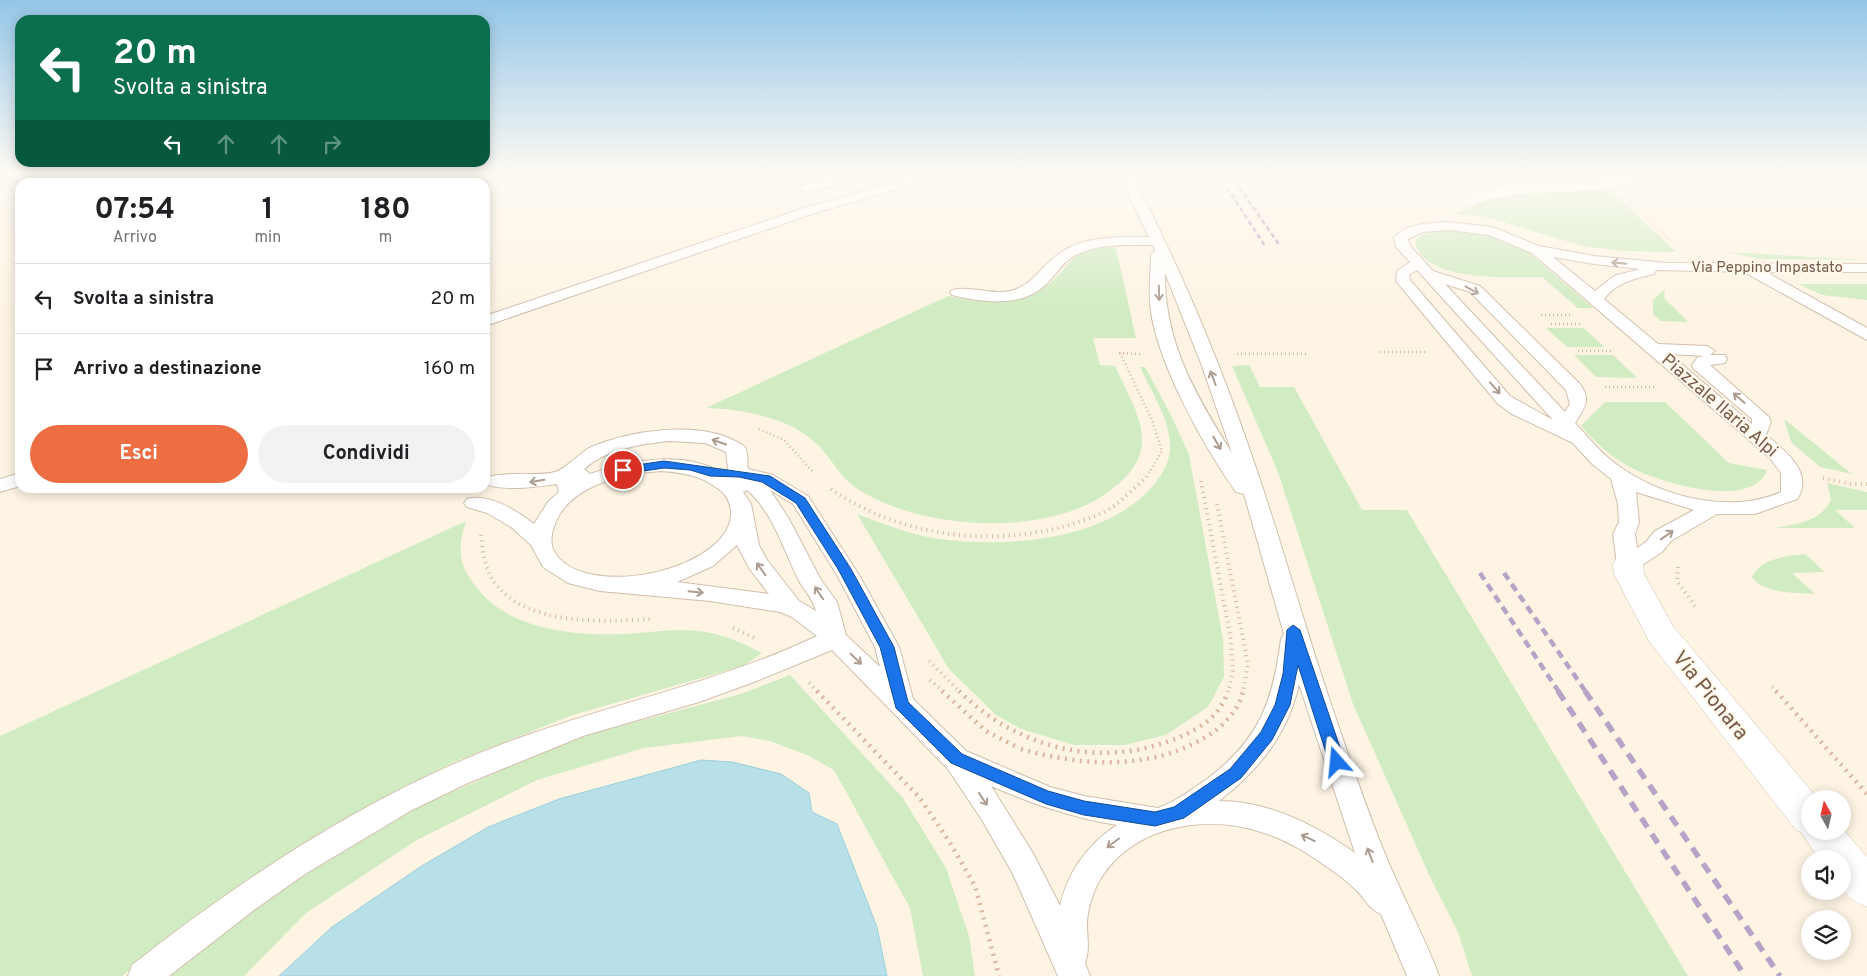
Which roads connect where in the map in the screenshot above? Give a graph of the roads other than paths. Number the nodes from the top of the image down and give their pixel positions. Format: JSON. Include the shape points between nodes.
{"nodes":[{"id":1,"x":783,"y":220,"type":"edge"},
{"id":2,"x":1146,"y":220,"type":"edge"},
{"id":3,"x":1157,"y":243,"type":"junction"},
{"id":4,"x":1537,"y":250,"type":"junction"},
{"id":5,"x":1667,"y":267,"type":"junction"},
{"id":6,"x":1746,"y":267,"type":"junction"},
{"id":7,"x":1422,"y":268,"type":"junction"},
{"id":8,"x":1867,"y":268,"type":"edge"},
{"id":9,"x":957,"y":292,"type":"dead end"},
{"id":10,"x":1596,"y":300,"type":"junction"},
{"id":11,"x":490,"y":319,"type":"edge"},
{"id":12,"x":1867,"y":336,"type":"edge"},
{"id":13,"x":1654,"y":348,"type":"junction"},
{"id":14,"x":1566,"y":424,"type":"junction"},
{"id":15,"x":1757,"y":436,"type":"junction"},
{"id":16,"x":1583,"y":442,"type":"junction"},
{"id":17,"x":710,"y":473,"type":"junction"},
{"id":18,"x":739,"y":474,"type":"junction"},
{"id":19,"x":1620,"y":476,"type":"junction"},
{"id":20,"x":15,"y":481,"type":"edge"},
{"id":21,"x":494,"y":481,"type":"dead end"},
{"id":22,"x":568,"y":485,"type":"junction"},
{"id":23,"x":0,"y":486,"type":"edge"},
{"id":24,"x":474,"y":503,"type":"dead end"},
{"id":25,"x":740,"y":506,"type":"junction"},
{"id":26,"x":1715,"y":506,"type":"junction"},
{"id":27,"x":1263,"y":523,"type":"junction"},
{"id":28,"x":541,"y":543,"type":"junction"},
{"id":29,"x":1628,"y":564,"type":"junction"},
{"id":30,"x":613,"y":585,"type":"junction"},
{"id":31,"x":791,"y":607,"type":"junction"},
{"id":32,"x":1293,"y":630,"type":"junction"},
{"id":33,"x":835,"y":638,"type":"junction"},
{"id":34,"x":902,"y":704,"type":"junction"},
{"id":35,"x":956,"y":758,"type":"junction"},
{"id":36,"x":1801,"y":807,"type":"edge"},
{"id":37,"x":1167,"y":816,"type":"junction"},
{"id":38,"x":1828,"y":840,"type":"edge"},
{"id":39,"x":1867,"y":888,"type":"edge"},
{"id":40,"x":1418,"y":961,"type":"edge"},
{"id":41,"x":1074,"y":975,"type":"edge"},
{"id":42,"x":144,"y":976,"type":"edge"}],
"edges":[{"from":1,"to":11,"type":"lane"},
{"from":2,"to":3,"type":"lane"},
{"from":3,"to":9,"type":"lane","via":[[1121,241],[1090,245],[1067,254],[1028,291],[980,297]]},
{"from":27,"to":3,"type":"lane","one_way":true,"via":[[1231,423]]},
{"from":3,"to":27,"type":"lane","one_way":true,"via":[[1160,318],[1182,382]]},
{"from":5,"to":4,"type":"lane","name":"Via Peppino Impastato","one_way":true,"via":[[1594,260]]},
{"from":4,"to":7,"type":"lane","name":"Piazzale Ilaria Alpi","via":[[1492,231],[1469,227],[1418,229],[1401,238],[1403,247]]},
{"from":4,"to":10,"type":"lane","name":"Piazzale Ilaria Alpi"},
{"from":5,"to":6,"type":"lane","name":"Via Peppino Impastato"},
{"from":5,"to":10,"type":"lane","name":"Via Peppino Impastato","via":[[1623,277],[1606,285]]},
{"from":6,"to":8,"type":"lane","name":"Via Peppino Impastato"},
{"from":6,"to":12,"type":"lane"},
{"from":7,"to":14,"type":"lane","name":"Piazzale Ilaria Alpi"},
{"from":7,"to":14,"type":"lane","one_way":true,"via":[[1475,289],[1574,388],[1580,404]]},
{"from":7,"to":16,"type":"lane","one_way":true,"via":[[1402,274],[1403,281],[1504,400]]},
{"from":10,"to":13,"type":"lane","name":"Piazzale Ilaria Alpi"},
{"from":13,"to":15,"type":"lane","name":"Piazzale Ilaria Alpi"},
{"from":15,"to":13,"type":"lane","one_way":true,"via":[[1762,422],[1760,417],[1700,365],[1713,355]]},
{"from":14,"to":16,"type":"lane","name":"Piazzale Ilaria Alpi"},
{"from":15,"to":26,"type":"lane","name":"Piazzale Ilaria Alpi","via":[[1789,467],[1794,482],[1790,495],[1772,504],[1749,509]]},
{"from":16,"to":19,"type":"lane","name":"Piazzale Ilaria Alpi"},
{"from":17,"to":18,"type":"lane"},
{"from":17,"to":22,"type":"lane","via":[[690,467],[637,467]]},
{"from":17,"to":25,"type":"lane","via":[[728,483]]},
{"from":18,"to":22,"type":"lane","one_way":true,"via":[[737,450],[720,440],[686,436],[648,437],[613,446],[584,459]]},
{"from":18,"to":25,"type":"lane"},
{"from":33,"to":18,"type":"lane","one_way":true,"via":[[825,602],[811,582],[779,519],[762,493]]},
{"from":18,"to":34,"type":"lane","via":[[766,479],[800,500],[845,569],[887,647]]},
{"from":19,"to":26,"type":"lane","name":"Piazzale Ilaria Alpi","via":[[1680,500]]},
{"from":19,"to":29,"type":"lane","name":"Via Pionara","via":[[1628,504],[1629,522],[1624,534]]},
{"from":20,"to":23,"type":"lane"},
{"from":22,"to":21,"type":"lane","one_way":true},
{"from":22,"to":28,"type":"lane","via":[[542,528]]},
{"from":24,"to":28,"type":"lane","via":[[490,506],[520,522]]},
{"from":25,"to":30,"type":"lane","via":[[734,536],[699,566],[645,583]]},
{"from":31,"to":25,"type":"lane","one_way":true,"via":[[757,563],[748,545]]},
{"from":29,"to":26,"type":"lane","one_way":true,"via":[[1654,547],[1663,536]]},
{"from":27,"to":32,"type":"lane"},
{"from":28,"to":30,"type":"lane","via":[[549,561],[562,571],[582,580]]},
{"from":29,"to":36,"type":"street","name":"Via Pionara","via":[[1629,574],[1661,633]]},
{"from":30,"to":31,"type":"lane","one_way":true,"via":[[700,592]]},
{"from":31,"to":33,"type":"lane"},
{"from":32,"to":37,"type":"lane","via":[[1290,674],[1282,705],[1267,736],[1236,773]]},
{"from":40,"to":32,"type":"lane","one_way":true,"via":[[1375,866],[1350,800]]},
{"from":33,"to":34,"type":"lane","one_way":true},
{"from":33,"to":42,"type":"lane","via":[[787,661],[689,695],[573,729],[435,785],[324,847],[174,951]]},
{"from":34,"to":35,"type":"lane"},
{"from":35,"to":37,"type":"lane","via":[[1046,797],[1084,808]]},
{"from":35,"to":41,"type":"lane","one_way":true,"via":[[1016,850],[1044,904]]},
{"from":40,"to":37,"type":"lane","one_way":true,"via":[[1379,894],[1350,866],[1315,841],[1278,824],[1232,813]]},
{"from":37,"to":41,"type":"lane","one_way":true,"via":[[1127,833],[1104,850],[1087,872],[1074,900],[1069,935]]},
{"from":38,"to":39,"type":"street"}]}
